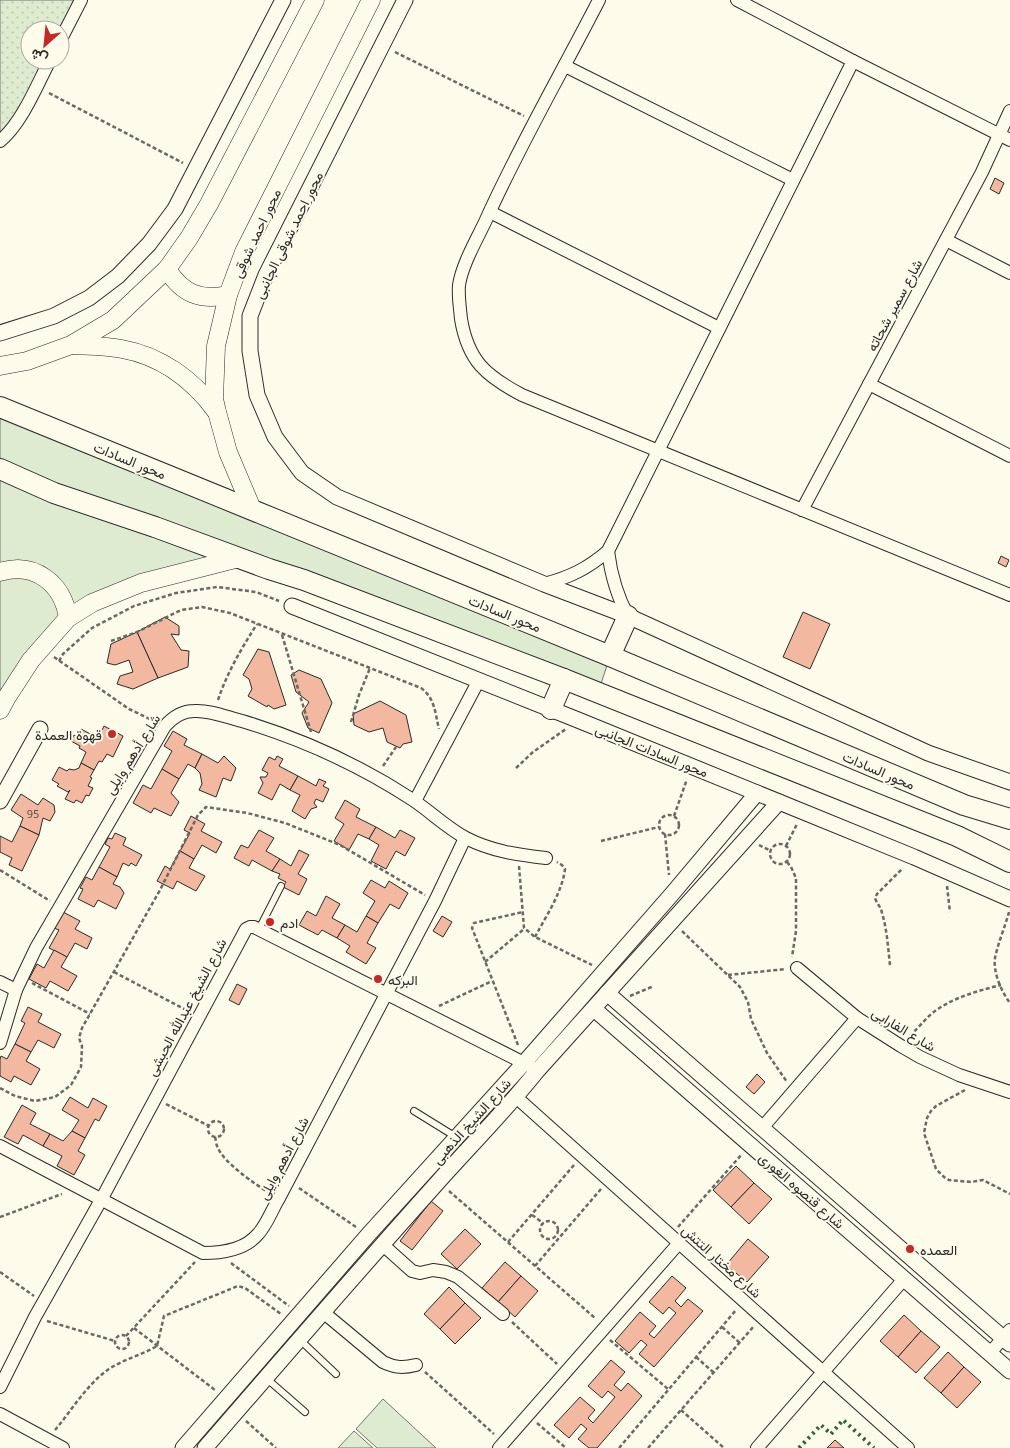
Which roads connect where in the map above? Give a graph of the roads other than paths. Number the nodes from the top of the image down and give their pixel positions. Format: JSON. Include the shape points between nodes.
{"nodes":[{"id":1,"x":81,"y":0,"type":"edge"},
{"id":2,"x":283,"y":0,"type":"edge"},
{"id":3,"x":315,"y":0,"type":"edge"},
{"id":4,"x":371,"y":0,"type":"edge"},
{"id":5,"x":405,"y":0,"type":"edge"},
{"id":6,"x":599,"y":0,"type":"edge"},
{"id":7,"x":737,"y":0,"type":"edge"},
{"id":8,"x":70,"y":21,"type":"edge"},
{"id":9,"x":853,"y":61,"type":"junction"},
{"id":10,"x":565,"y":66,"type":"junction"},
{"id":11,"x":45,"y":70,"type":"edge"},
{"id":12,"x":1010,"y":111,"type":"edge"},
{"id":13,"x":1005,"y":137,"type":"edge"},
{"id":14,"x":0,"y":141,"type":"edge"},
{"id":15,"x":793,"y":180,"type":"junction"},
{"id":16,"x":490,"y":212,"type":"junction"},
{"id":17,"x":946,"y":240,"type":"junction"},
{"id":18,"x":166,"y":269,"type":"junction"},
{"id":19,"x":1010,"y":273,"type":"edge"},
{"id":20,"x":228,"y":295,"type":"junction"},
{"id":21,"x":719,"y":328,"type":"junction"},
{"id":22,"x":1,"y":332,"type":"edge"},
{"id":23,"x":71,"y":345,"type":"junction"},
{"id":24,"x":0,"y":366,"type":"edge"},
{"id":25,"x":869,"y":384,"type":"junction"},
{"id":26,"x":0,"y":407,"type":"edge"},
{"id":27,"x":217,"y":412,"type":"junction"},
{"id":28,"x":658,"y":451,"type":"junction"},
{"id":29,"x":1010,"y":456,"type":"edge"},
{"id":30,"x":0,"y":469,"type":"edge"},
{"id":31,"x":252,"y":509,"type":"junction"},
{"id":32,"x":802,"y":510,"type":"junction"},
{"id":33,"x":608,"y":551,"type":"junction"},
{"id":34,"x":239,"y":558,"type":"junction"},
{"id":35,"x":0,"y":572,"type":"edge"},
{"id":36,"x":544,"y":584,"type":"junction"},
{"id":37,"x":1010,"y":595,"type":"edge"},
{"id":38,"x":292,"y":606,"type":"road end"},
{"id":39,"x":628,"y":616,"type":"junction"},
{"id":40,"x":68,"y":618,"type":"junction"},
{"id":41,"x":610,"y":656,"type":"junction"},
{"id":42,"x":564,"y":679,"type":"junction"},
{"id":43,"x":479,"y":680,"type":"junction"},
{"id":44,"x":551,"y":709,"type":"junction"},
{"id":45,"x":0,"y":710,"type":"edge"},
{"id":46,"x":40,"y":729,"type":"dead end"},
{"id":47,"x":1010,"y":782,"type":"edge"},
{"id":48,"x":757,"y":793,"type":"junction"},
{"id":49,"x":0,"y":801,"type":"edge"},
{"id":50,"x":415,"y":801,"type":"junction"},
{"id":51,"x":779,"y":802,"type":"junction"},
{"id":52,"x":1010,"y":819,"type":"edge"},
{"id":53,"x":465,"y":838,"type":"junction"},
{"id":54,"x":546,"y":858,"type":"road end"},
{"id":55,"x":1010,"y":862,"type":"edge"},
{"id":56,"x":281,"y":886,"type":"dead end"},
{"id":57,"x":1010,"y":899,"type":"edge"},
{"id":58,"x":259,"y":930,"type":"junction"},
{"id":59,"x":797,"y":968,"type":"road end"},
{"id":60,"x":0,"y":982,"type":"edge"},
{"id":61,"x":16,"y":990,"type":"junction"},
{"id":62,"x":387,"y":994,"type":"junction"},
{"id":63,"x":612,"y":997,"type":"junction"},
{"id":64,"x":594,"y":1009,"type":"junction"},
{"id":65,"x":857,"y":1018,"type":"junction"},
{"id":66,"x":0,"y":1042,"type":"edge"},
{"id":67,"x":524,"y":1063,"type":"junction"},
{"id":68,"x":537,"y":1072,"type":"junction"},
{"id":69,"x":1010,"y":1092,"type":"edge"},
{"id":70,"x":516,"y":1097,"type":"junction"},
{"id":71,"x":414,"y":1111,"type":"dead end"},
{"id":72,"x":762,"y":1128,"type":"junction"},
{"id":73,"x":456,"y":1138,"type":"junction"},
{"id":74,"x":0,"y":1146,"type":"edge"},
{"id":75,"x":101,"y":1200,"type":"junction"},
{"id":76,"x":674,"y":1239,"type":"junction"},
{"id":77,"x":383,"y":1244,"type":"junction"},
{"id":78,"x":904,"y":1279,"type":"junction"},
{"id":79,"x":323,"y":1312,"type":"junction"},
{"id":80,"x":503,"y":1314,"type":"road end"},
{"id":81,"x":1008,"y":1337,"type":"edge"},
{"id":82,"x":299,"y":1339,"type":"junction"},
{"id":83,"x":990,"y":1353,"type":"junction"},
{"id":84,"x":416,"y":1365,"type":"road end"},
{"id":85,"x":4,"y":1369,"type":"edge"},
{"id":86,"x":1010,"y":1371,"type":"edge"},
{"id":87,"x":823,"y":1372,"type":"junction"},
{"id":88,"x":336,"y":1374,"type":"dead end"},
{"id":89,"x":266,"y":1378,"type":"junction"},
{"id":90,"x":0,"y":1387,"type":"edge"},
{"id":91,"x":305,"y":1412,"type":"dead end"},
{"id":92,"x":0,"y":1414,"type":"edge"},
{"id":93,"x":501,"y":1445,"type":"edge"},
{"id":94,"x":63,"y":1448,"type":"edge"},
{"id":95,"x":184,"y":1448,"type":"edge"},
{"id":96,"x":205,"y":1448,"type":"edge"},
{"id":97,"x":756,"y":1448,"type":"edge"},
{"id":98,"x":908,"y":1448,"type":"edge"}],
"edges":[{"from":1,"to":8,"type":"street"},
{"from":2,"to":22,"type":"street","via":[[175,209],[149,244],[118,276],[89,298],[54,316]]},
{"from":3,"to":18,"type":"main road","via":[[210,204]]},
{"from":4,"to":20,"type":"main road","name":"محور احمد شوقى","via":[[244,252]]},
{"from":5,"to":36,"type":"street","name":"محور احمد شوقى الجانبى","via":[[266,274],[250,316],[250,351],[257,395],[275,437],[302,473],[337,497]]},
{"from":6,"to":10,"type":"street"},
{"from":7,"to":9,"type":"street"},
{"from":9,"to":13,"type":"street"},
{"from":9,"to":15,"type":"street"},
{"from":10,"to":15,"type":"street"},
{"from":10,"to":16,"type":"street"},
{"from":11,"to":14,"type":"street","via":[[19,119]]},
{"from":12,"to":13,"type":"street","name":"شارع سمير شحاته"},
{"from":13,"to":17,"type":"street","name":"شارع سمير شحاته","via":[[982,172]]},
{"from":15,"to":21,"type":"street"},
{"from":16,"to":21,"type":"street"},
{"from":16,"to":28,"type":"street","via":[[462,271],[459,286],[463,328],[473,357],[494,378],[522,395]]},
{"from":17,"to":19,"type":"street"},
{"from":17,"to":25,"type":"street","name":"شارع سمير شحاته"},
{"from":18,"to":20,"type":"main road","via":[[179,285],[197,295]]},
{"from":18,"to":23,"type":"main road","via":[[113,320]]},
{"from":20,"to":27,"type":"main road","name":"محور احمد شوقى","via":[[216,346],[214,398]]},
{"from":21,"to":28,"type":"street"},
{"from":23,"to":24,"type":"main road","via":[[27,361]]},
{"from":23,"to":27,"type":"main road","via":[[108,346],[155,359],[189,381]]},
{"from":25,"to":29,"type":"street"},
{"from":25,"to":32,"type":"street","name":"شارع سمير شحاته"},
{"from":26,"to":31,"type":"main road","name":"محور السادات"},
{"from":27,"to":31,"type":"main road","name":"محور احمد شوقى","via":[[228,452]]},
{"from":28,"to":32,"type":"street"},
{"from":28,"to":33,"type":"street"},
{"from":30,"to":34,"type":"main road","via":[[54,493]]},
{"from":31,"to":41,"type":"main road","name":"محور السادات"},
{"from":32,"to":37,"type":"street"},
{"from":33,"to":36,"type":"street","via":[[578,573]]},
{"from":33,"to":39,"type":"street","via":[[612,578]]},
{"from":34,"to":40,"type":"main road","via":[[141,583],[92,603]]},
{"from":34,"to":42,"type":"main road"},
{"from":35,"to":40,"type":"main road","via":[[23,569],[42,576],[60,594]]},
{"from":36,"to":39,"type":"street"},
{"from":38,"to":43,"type":"street","name":"محور السادات الجانبى"},
{"from":39,"to":41,"type":"main road"},
{"from":39,"to":47,"type":"street","via":[[912,746]]},
{"from":40,"to":45,"type":"main road","via":[[31,660]]},
{"from":41,"to":52,"type":"main road","name":"محور السادات","via":[[964,805]]},
{"from":42,"to":44,"type":"main road"},
{"from":42,"to":55,"type":"main road","via":[[957,836]]},
{"from":43,"to":44,"type":"street","name":"محور السادات الجانبى"},
{"from":43,"to":50,"type":"street"},
{"from":44,"to":48,"type":"street","name":"محور السادات الجانبى"},
{"from":46,"to":49,"type":"street"},
{"from":48,"to":51,"type":"street","name":"محور السادات الجانبى"},
{"from":48,"to":67,"type":"street","name":"شارع الشيخ الذهبى"},
{"from":50,"to":53,"type":"street","name":"شارع أدهم وايلى"},
{"from":50,"to":61,"type":"street","name":"شارع أدهم وايلى","via":[[316,748],[265,728],[213,713],[183,712],[164,726],[59,906]]},
{"from":51,"to":57,"type":"street","name":"محور السادات الجانبى"},
{"from":51,"to":63,"type":"street","name":"شارع الشيخ الذهبى","via":[[672,920]]},
{"from":53,"to":54,"type":"street","name":"شارع أدهم وايلى","via":[[490,848]]},
{"from":53,"to":62,"type":"street","name":"شارع أدهم وايلى"},
{"from":56,"to":58,"type":"lane"},
{"from":58,"to":62,"type":"street"},
{"from":58,"to":75,"type":"street","name":"شارع الشيخ عبدالله الحبشى","via":[[250,927],[242,933]]},
{"from":59,"to":65,"type":"street","name":"شارع الفارابى"},
{"from":60,"to":61,"type":"street"},
{"from":61,"to":66,"type":"street","name":"شارع أدهم وايلى"},
{"from":62,"to":67,"type":"street"},
{"from":62,"to":75,"type":"street","name":"شارع أدهم وايلى","via":[[278,1200],[258,1235],[246,1244],[218,1253],[203,1253]]},
{"from":63,"to":64,"type":"street","name":"شارع الشيخ الذهبى"},
{"from":63,"to":72,"type":"street","name":"شارع قنصوه الغورى"},
{"from":64,"to":68,"type":"street","name":"شارع الشيخ الذهبى"},
{"from":64,"to":78,"type":"street","name":"شارع قنصوه الغورى"},
{"from":65,"to":69,"type":"street","name":"شارع الفارابى","via":[[939,1066]]},
{"from":65,"to":72,"type":"street"},
{"from":67,"to":68,"type":"street"},
{"from":67,"to":73,"type":"street","name":"شارع الشيخ الذهبى"},
{"from":68,"to":70,"type":"street","name":"شارع الشيخ الذهبى"},
{"from":70,"to":76,"type":"street","name":"شارع مختار التتش"},
{"from":70,"to":77,"type":"street","name":"شارع الشيخ الذهبى"},
{"from":71,"to":73,"type":"lane"},
{"from":72,"to":81,"type":"street","name":"شارع قنصوه الغورى"},
{"from":73,"to":95,"type":"street","name":"شارع الشيخ الذهبى"},
{"from":74,"to":75,"type":"street","name":"شارع أدهم وايلى"},
{"from":75,"to":85,"type":"street","name":"شارع الشيخ عبدالله الحبشى"},
{"from":76,"to":87,"type":"street","name":"شارع مختار التتش"},
{"from":76,"to":93,"type":"street","via":[[603,1330]]},
{"from":77,"to":79,"type":"street","name":"شارع الشيخ الذهبى"},
{"from":77,"to":80,"type":"street","via":[[412,1271],[433,1270],[458,1277]]},
{"from":78,"to":83,"type":"street","name":"شارع قنصوه الغورى"},
{"from":78,"to":87,"type":"street"},
{"from":79,"to":82,"type":"street","name":"شارع الشيخ الذهبى"},
{"from":79,"to":84,"type":"street","via":[[383,1362],[405,1368]]},
{"from":81,"to":83,"type":"street"},
{"from":82,"to":88,"type":"lane"},
{"from":82,"to":89,"type":"street","name":"شارع الشيخ الذهبى"},
{"from":83,"to":86,"type":"street","name":"شارع قنصوه الغورى"},
{"from":85,"to":90,"type":"street","name":"شارع الشيخ عبدالله الحبشى"},
{"from":87,"to":97,"type":"street"},
{"from":87,"to":98,"type":"street","name":"شارع مختار التتش"},
{"from":89,"to":91,"type":"lane"},
{"from":89,"to":96,"type":"street","name":"شارع الشيخ الذهبى"},
{"from":92,"to":94,"type":"street"}]}
